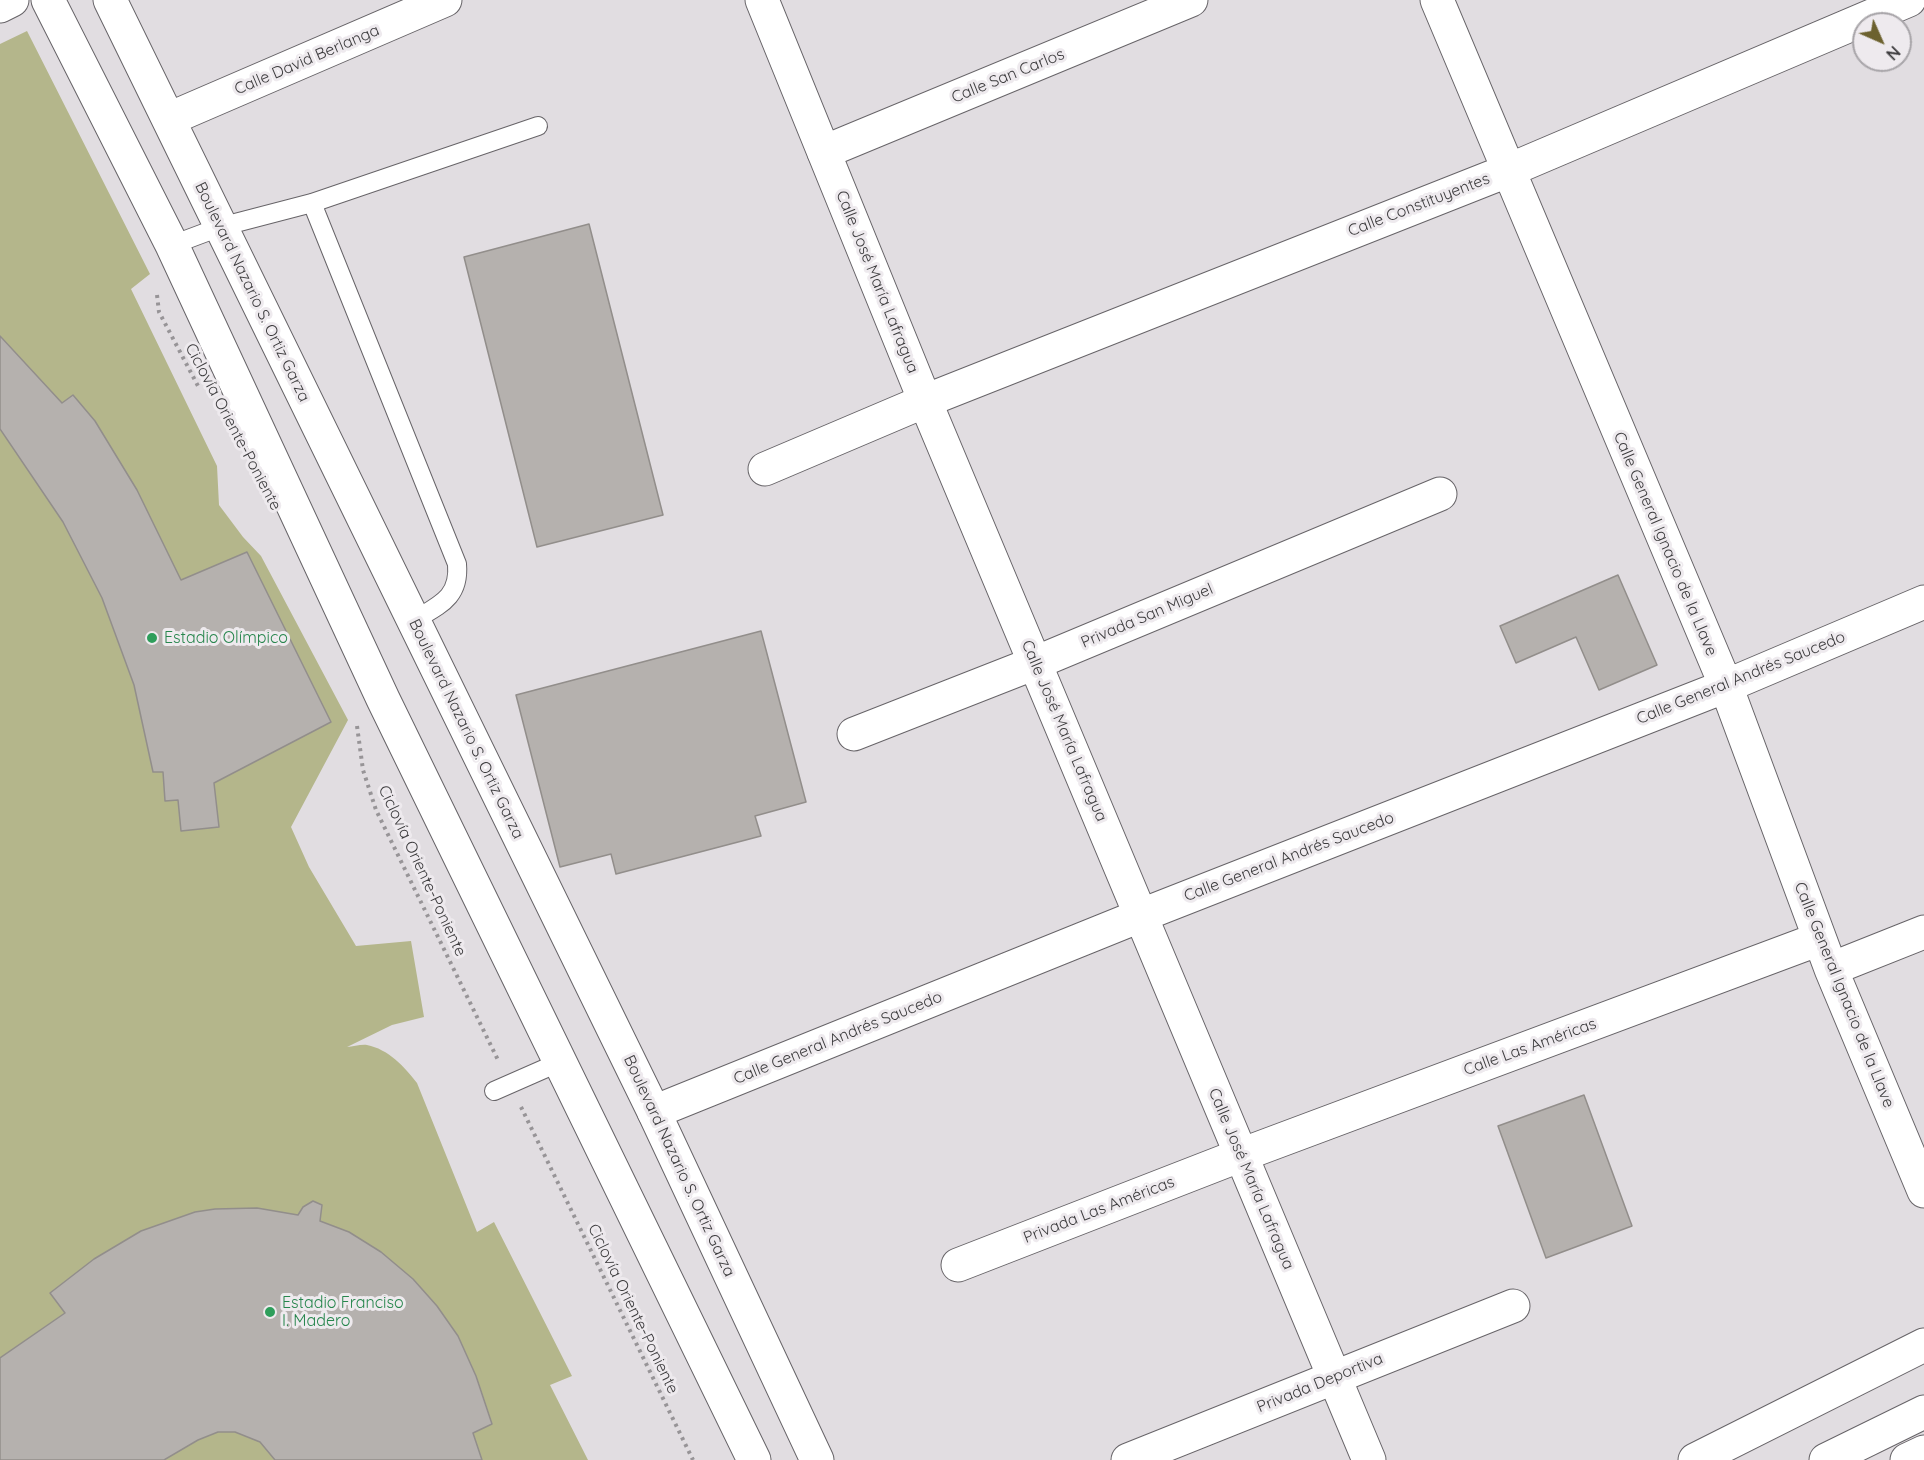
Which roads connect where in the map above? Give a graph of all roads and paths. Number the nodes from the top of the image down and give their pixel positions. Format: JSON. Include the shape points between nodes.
{"nodes":[{"id":1,"x":12,"y":0,"type":"edge"},
{"id":2,"x":48,"y":0,"type":"edge"},
{"id":3,"x":110,"y":0,"type":"edge"},
{"id":4,"x":444,"y":0,"type":"edge"},
{"id":5,"x":762,"y":0,"type":"edge"},
{"id":6,"x":1191,"y":0,"type":"edge"},
{"id":7,"x":1437,"y":0,"type":"edge"},
{"id":8,"x":1909,"y":0,"type":"edge"},
{"id":9,"x":0,"y":6,"type":"edge"},
{"id":10,"x":169,"y":119,"type":"junction"},
{"id":11,"x":538,"y":126,"type":"dead end"},
{"id":12,"x":824,"y":152,"type":"junction"},
{"id":13,"x":1507,"y":171,"type":"junction"},
{"id":14,"x":312,"y":203,"type":"junction"},
{"id":15,"x":220,"y":227,"type":"junction"},
{"id":16,"x":172,"y":245,"type":"junction"},
{"id":17,"x":157,"y":287,"type":"dead end"},
{"id":18,"x":202,"y":395,"type":"dead end"},
{"id":19,"x":925,"y":400,"type":"junction"},
{"id":20,"x":765,"y":469,"type":"dead end"},
{"id":21,"x":1440,"y":494,"type":"dead end"},
{"id":22,"x":1924,"y":602,"type":"edge"},
{"id":23,"x":413,"y":621,"type":"junction"},
{"id":24,"x":1035,"y":663,"type":"junction"},
{"id":25,"x":1726,"y":686,"type":"junction"},
{"id":26,"x":356,"y":716,"type":"dead end"},
{"id":27,"x":854,"y":734,"type":"dead end"},
{"id":28,"x":1142,"y":915,"type":"junction"},
{"id":29,"x":1924,"y":932,"type":"edge"},
{"id":30,"x":1819,"y":939,"type":"junction"},
{"id":31,"x":1831,"y":969,"type":"junction"},
{"id":32,"x":560,"y":1062,"type":"junction"},
{"id":33,"x":502,"y":1087,"type":"junction"},
{"id":34,"x":654,"y":1112,"type":"junction"},
{"id":35,"x":1241,"y":1155,"type":"junction"},
{"id":36,"x":1924,"y":1191,"type":"edge"},
{"id":37,"x":958,"y":1265,"type":"dead end"},
{"id":38,"x":1513,"y":1306,"type":"dead end"},
{"id":39,"x":1924,"y":1345,"type":"edge"},
{"id":40,"x":1333,"y":1377,"type":"junction"},
{"id":41,"x":1924,"y":1412,"type":"edge"},
{"id":42,"x":1924,"y":1452,"type":"edge"},
{"id":43,"x":693,"y":1460,"type":"edge"},
{"id":44,"x":754,"y":1460,"type":"edge"},
{"id":45,"x":817,"y":1460,"type":"edge"},
{"id":46,"x":1128,"y":1460,"type":"edge"},
{"id":47,"x":1369,"y":1460,"type":"edge"},
{"id":48,"x":1695,"y":1460,"type":"edge"},
{"id":49,"x":1826,"y":1460,"type":"edge"},
{"id":50,"x":1907,"y":1460,"type":"edge"}],
"edges":[{"from":1,"to":9,"type":"street"},
{"from":2,"to":16,"type":"street"},
{"from":3,"to":10,"type":"street","name":"Boulevard Nazario S. Ortiz Garza"},
{"from":4,"to":10,"type":"street","name":"Calle David Berlanga"},
{"from":5,"to":12,"type":"street","name":"Calle José María Lafragua"},
{"from":6,"to":12,"type":"street","name":"Calle San Carlos"},
{"from":7,"to":13,"type":"street","name":"Calle General Ignacio de la Llave"},
{"from":8,"to":13,"type":"street","name":"Calle Constituyentes"},
{"from":10,"to":15,"type":"street","name":"Boulevard Nazario S. Ortiz Garza"},
{"from":11,"to":14,"type":"lane"},
{"from":12,"to":19,"type":"street","name":"Calle José María Lafragua"},
{"from":13,"to":19,"type":"street","name":"Calle Constituyentes"},
{"from":13,"to":25,"type":"street","name":"Calle General Ignacio de la Llave"},
{"from":14,"to":15,"type":"lane"},
{"from":14,"to":23,"type":"lane","via":[[457,564],[458,581],[450,596]]},
{"from":15,"to":16,"type":"lane"},
{"from":15,"to":23,"type":"street","name":"Boulevard Nazario S. Ortiz Garza"},
{"from":16,"to":32,"type":"street","via":[[383,699]]},
{"from":17,"to":18,"type":"path","name":"Ciclovía Oriente-Poniente","via":[[159,312]]},
{"from":19,"to":20,"type":"street","name":"Calle Constituyentes"},
{"from":19,"to":24,"type":"street","name":"Calle José María Lafragua"},
{"from":21,"to":24,"type":"street","name":"Privada San Miguel"},
{"from":22,"to":25,"type":"street","name":"Calle General Andrés Saucedo"},
{"from":23,"to":34,"type":"street","name":"Boulevard Nazario S. Ortiz Garza"},
{"from":24,"to":27,"type":"street","name":"Privada San Miguel"},
{"from":24,"to":28,"type":"street","name":"Calle José María Lafragua"},
{"from":25,"to":28,"type":"street","name":"Calle General Andrés Saucedo"},
{"from":25,"to":30,"type":"street","name":"Calle General Ignacio de la Llave"},
{"from":26,"to":33,"type":"path","name":"Ciclovía Oriente-Poniente","via":[[363,770],[376,810]]},
{"from":28,"to":34,"type":"street","name":"Calle General Andrés Saucedo"},
{"from":28,"to":35,"type":"street","name":"Calle José María Lafragua"},
{"from":29,"to":31,"type":"street"},
{"from":30,"to":31,"type":"street","name":"Calle General Ignacio de la Llave"},
{"from":30,"to":35,"type":"street","name":"Calle Las Américas"},
{"from":31,"to":36,"type":"street","name":"Calle General Ignacio de la Llave"},
{"from":32,"to":33,"type":"lane"},
{"from":32,"to":44,"type":"street"},
{"from":33,"to":43,"type":"path","name":"Ciclovía Oriente-Poniente"},
{"from":34,"to":45,"type":"street","name":"Boulevard Nazario S. Ortiz Garza"},
{"from":35,"to":37,"type":"street","name":"Privada Las Américas"},
{"from":35,"to":40,"type":"street","name":"Calle José María Lafragua"},
{"from":38,"to":40,"type":"street","name":"Privada Deportiva"},
{"from":39,"to":48,"type":"street"},
{"from":40,"to":46,"type":"street","name":"Privada Deportiva"},
{"from":40,"to":47,"type":"street","name":"Calle José María Lafragua"},
{"from":41,"to":49,"type":"street"},
{"from":42,"to":50,"type":"street"}]}
